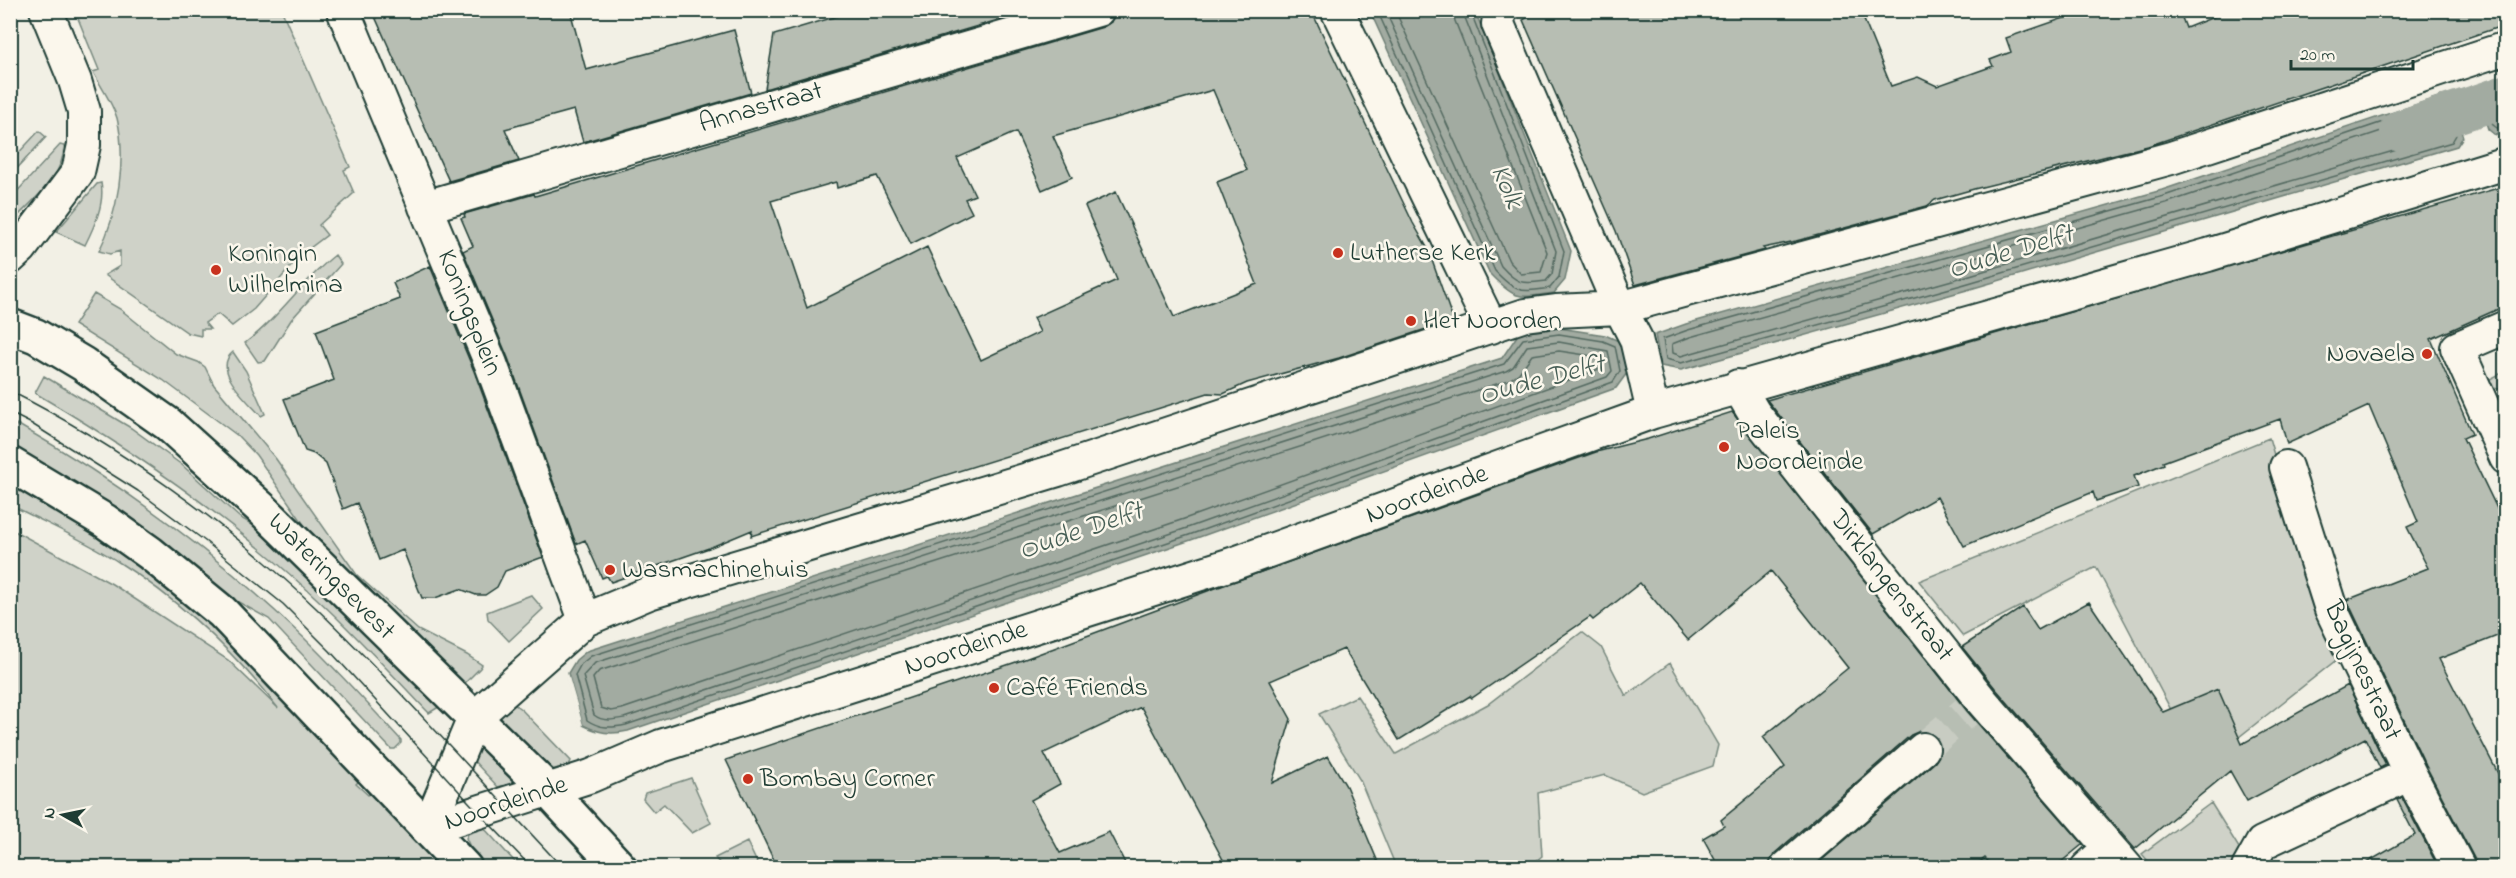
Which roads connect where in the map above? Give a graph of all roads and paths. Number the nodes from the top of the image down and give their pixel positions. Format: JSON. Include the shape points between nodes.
{"nodes":[{"id":1,"x":46,"y":10,"type":"edge"},
{"id":2,"x":343,"y":10,"type":"edge"},
{"id":3,"x":1098,"y":10,"type":"edge"},
{"id":4,"x":1337,"y":10,"type":"edge"},
{"id":5,"x":1500,"y":10,"type":"edge"},
{"id":6,"x":2505,"y":48,"type":"edge"},
{"id":7,"x":2505,"y":163,"type":"edge"},
{"id":8,"x":425,"y":207,"type":"junction"},
{"id":9,"x":10,"y":258,"type":"edge"},
{"id":10,"x":1620,"y":308,"type":"junction"},
{"id":11,"x":10,"y":326,"type":"edge"},
{"id":12,"x":1491,"y":327,"type":"junction"},
{"id":13,"x":2505,"y":327,"type":"edge"},
{"id":14,"x":1738,"y":386,"type":"junction"},
{"id":15,"x":1653,"y":412,"type":"junction"},
{"id":16,"x":2505,"y":458,"type":"edge"},
{"id":17,"x":10,"y":464,"type":"edge"},
{"id":18,"x":2286,"y":467,"type":"dead end"},
{"id":19,"x":585,"y":620,"type":"junction"},
{"id":20,"x":474,"y":718,"type":"junction"},
{"id":21,"x":1923,"y":749,"type":"tunnel mouth"},
{"id":22,"x":2410,"y":774,"type":"junction"},
{"id":23,"x":548,"y":790,"type":"junction"},
{"id":24,"x":428,"y":828,"type":"junction"},
{"id":25,"x":2108,"y":861,"type":"edge"},
{"id":26,"x":465,"y":867,"type":"edge"},
{"id":27,"x":620,"y":867,"type":"edge"},
{"id":28,"x":1786,"y":867,"type":"edge"},
{"id":29,"x":2248,"y":867,"type":"edge"},
{"id":30,"x":2459,"y":867,"type":"edge"}],
"edges":[{"from":1,"to":9,"type":"street","via":[[84,111],[84,145],[78,172]]},
{"from":2,"to":8,"type":"street","name":"Koningsplein"},
{"from":3,"to":8,"type":"street","name":"Annastraat"},
{"from":4,"to":12,"type":"street"},
{"from":5,"to":10,"type":"street","via":[[1498,24]]},
{"from":6,"to":10,"type":"street","via":[[2171,158]]},
{"from":7,"to":14,"type":"street","via":[[2208,255]]},
{"from":8,"to":19,"type":"street","name":"Koningsplein","via":[[491,364]]},
{"from":10,"to":12,"type":"street","name":"Noordeinde","via":[[1556,310],[1525,315]]},
{"from":10,"to":15,"type":"street","via":[[1636,339]]},
{"from":11,"to":20,"type":"main road","name":"Wateringsevest","via":[[36,336],[83,364],[168,424],[262,509]]},
{"from":12,"to":19,"type":"street","name":"Noordeinde","via":[[1058,470],[649,593]]},
{"from":13,"to":16,"type":"street","via":[[2457,348]]},
{"from":14,"to":15,"type":"street","name":"Noordeinde"},
{"from":14,"to":25,"type":"street","name":"Dirklangenstraat","via":[[1754,413],[1973,706]]},
{"from":15,"to":23,"type":"street","name":"Noordeinde","via":[[1308,538],[661,746]]},
{"from":17,"to":24,"type":"main road","via":[[105,521],[222,612]]},
{"from":18,"to":22,"type":"street","name":"Bagijnestraat","via":[[2331,609]]},
{"from":19,"to":20,"type":"street","name":"Noordeinde"},
{"from":20,"to":23,"type":"main road","name":"Wateringsevest"},
{"from":20,"to":24,"type":"street","name":"Noordeinde"},
{"from":21,"to":28,"type":"street"},
{"from":22,"to":29,"type":"street","via":[[2262,843]]},
{"from":22,"to":30,"type":"street","name":"Bagijnestraat"},
{"from":23,"to":24,"type":"street","name":"Noordeinde"},
{"from":23,"to":27,"type":"main road","name":"Wateringsevest"},
{"from":24,"to":26,"type":"main road"}]}
